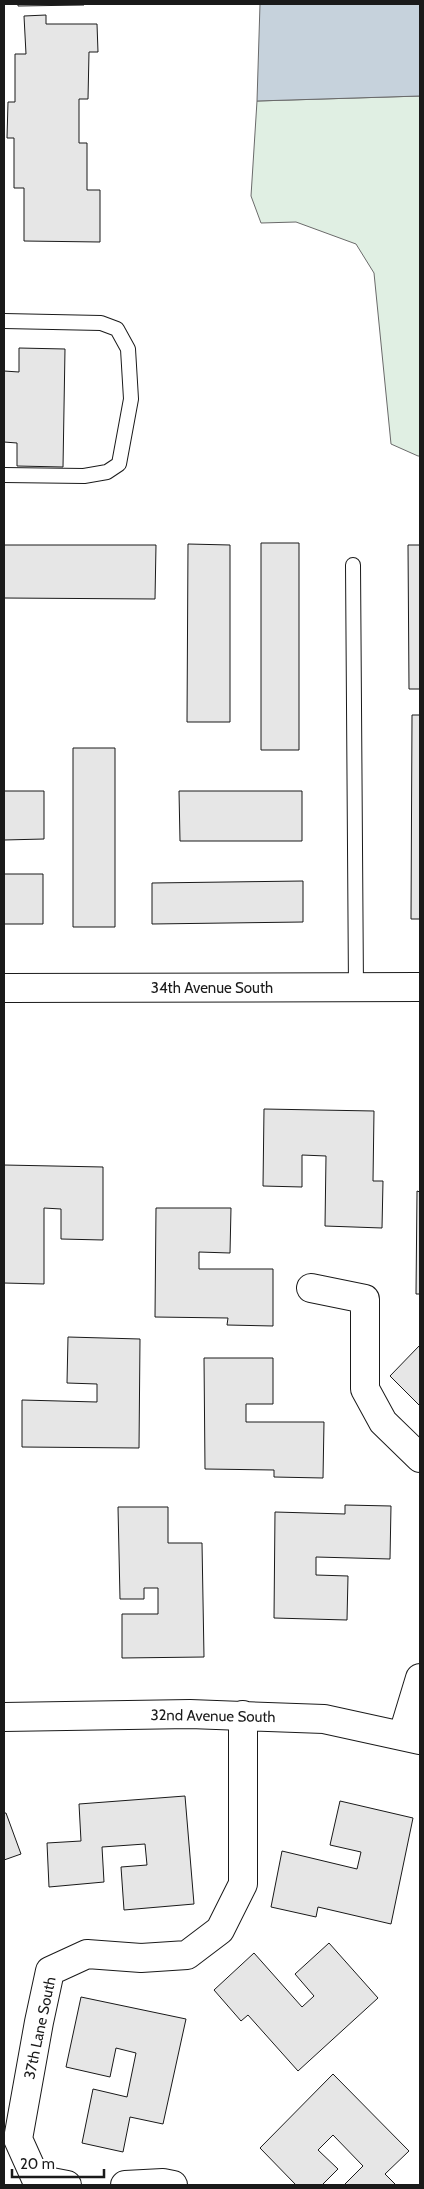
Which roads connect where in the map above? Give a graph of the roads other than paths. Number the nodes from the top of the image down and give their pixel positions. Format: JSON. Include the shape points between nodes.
{"nodes":[{"id":1,"x":4,"y":321,"type":"edge"},
{"id":2,"x":4,"y":474,"type":"edge"},
{"id":3,"x":353,"y":565,"type":"dead end"},
{"id":4,"x":420,"y":987,"type":"edge"},
{"id":5,"x":4,"y":988,"type":"edge"},
{"id":6,"x":356,"y":988,"type":"junction"},
{"id":7,"x":311,"y":1288,"type":"dead end"},
{"id":8,"x":420,"y":1458,"type":"edge"},
{"id":9,"x":420,"y":1678,"type":"edge"},
{"id":10,"x":243,"y":1715,"type":"junction"},
{"id":11,"x":4,"y":1717,"type":"edge"},
{"id":12,"x":412,"y":1737,"type":"edge"},
{"id":13,"x":68,"y":2185,"type":"edge"},
{"id":14,"x":125,"y":2185,"type":"edge"},
{"id":15,"x":173,"y":2185,"type":"edge"}],
"edges":[{"from":1,"to":2,"type":"lane","via":[[101,323],[117,329],[128,350],[131,399],[119,464],[107,472],[84,476]]},
{"from":3,"to":6,"type":"lane"},
{"from":4,"to":6,"type":"street","name":"34th Avenue South"},
{"from":5,"to":6,"type":"street","name":"34th Avenue South"},
{"from":7,"to":8,"type":"street","via":[[366,1299],[365,1389],[383,1422]]},
{"from":9,"to":12,"type":"street"},
{"from":10,"to":11,"type":"street","name":"32nd Avenue South"},
{"from":10,"to":12,"type":"street","name":"32nd Avenue South","via":[[324,1719]]},
{"from":10,"to":13,"type":"street","name":"37th Lane South","via":[[243,1884],[220,1930],[187,1955],[141,1958],[87,1954],[50,1972],[18,2138],[36,2179]]},
{"from":14,"to":15,"type":"street"}]}
